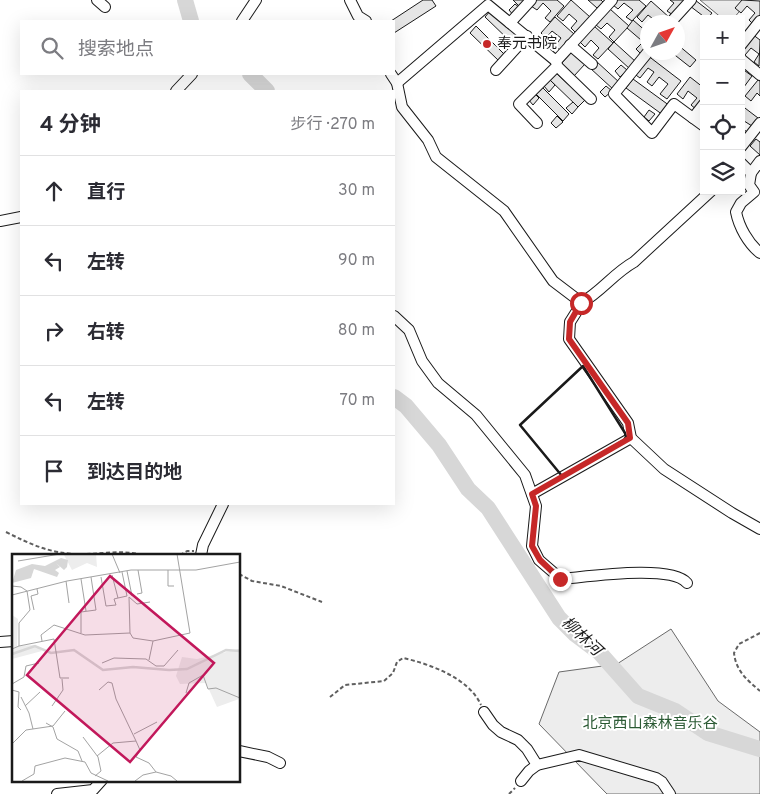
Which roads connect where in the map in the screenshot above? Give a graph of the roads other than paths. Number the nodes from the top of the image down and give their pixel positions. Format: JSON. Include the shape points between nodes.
{"nodes":[{"id":1,"x":256,"y":0,"type":"edge"},
{"id":2,"x":350,"y":0,"type":"edge"},
{"id":3,"x":531,"y":0,"type":"edge"},
{"id":4,"x":612,"y":0,"type":"edge"},
{"id":5,"x":691,"y":0,"type":"edge"},
{"id":6,"x":677,"y":15,"type":"edge"},
{"id":7,"x":243,"y":20,"type":"edge"},
{"id":8,"x":364,"y":20,"type":"edge"},
{"id":9,"x":760,"y":21,"type":"edge"},
{"id":10,"x":510,"y":23,"type":"junction"},
{"id":11,"x":527,"y":36,"type":"junction"},
{"id":12,"x":745,"y":40,"type":"edge"},
{"id":13,"x":570,"y":45,"type":"junction"},
{"id":14,"x":642,"y":60,"type":"edge"},
{"id":15,"x":742,"y":60,"type":"edge"},
{"id":16,"x":556,"y":63,"type":"junction"},
{"id":17,"x":592,"y":64,"type":"dead end"},
{"id":18,"x":496,"y":70,"type":"dead end"},
{"id":19,"x":191,"y":75,"type":"edge"},
{"id":20,"x":392,"y":75,"type":"edge"},
{"id":21,"x":760,"y":75,"type":"edge"},
{"id":22,"x":397,"y":83,"type":"junction"},
{"id":23,"x":177,"y":90,"type":"edge"},
{"id":24,"x":591,"y":99,"type":"dead end"},
{"id":25,"x":703,"y":105,"type":"edge"},
{"id":26,"x":693,"y":118,"type":"junction"},
{"id":27,"x":537,"y":123,"type":"dead end"},
{"id":28,"x":700,"y":123,"type":"edge"},
{"id":29,"x":760,"y":123,"type":"edge"},
{"id":30,"x":745,"y":142,"type":"edge"},
{"id":31,"x":760,"y":161,"type":"edge"},
{"id":32,"x":745,"y":167,"type":"edge"},
{"id":33,"x":751,"y":173,"type":"junction"},
{"id":34,"x":707,"y":195,"type":"edge"},
{"id":35,"x":20,"y":217,"type":"edge"},
{"id":36,"x":0,"y":221,"type":"edge"},
{"id":37,"x":760,"y":252,"type":"edge"},
{"id":38,"x":581,"y":303,"type":"junction"},
{"id":39,"x":395,"y":317,"type":"edge"},
{"id":40,"x":630,"y":438,"type":"junction"},
{"id":41,"x":532,"y":494,"type":"junction"},
{"id":42,"x":223,"y":505,"type":"edge"},
{"id":43,"x":760,"y":529,"type":"edge"},
{"id":44,"x":202,"y":554,"type":"edge"},
{"id":45,"x":687,"y":583,"type":"dead end"},
{"id":46,"x":484,"y":712,"type":"road end"},
{"id":47,"x":240,"y":751,"type":"edge"},
{"id":48,"x":280,"y":763,"type":"dead end"},
{"id":49,"x":537,"y":765,"type":"junction"},
{"id":50,"x":521,"y":781,"type":"dead end"},
{"id":51,"x":100,"y":782,"type":"edge"},
{"id":52,"x":57,"y":794,"type":"edge"},
{"id":53,"x":670,"y":794,"type":"edge"}],
"edges":[{"from":1,"to":7,"type":"street"},
{"from":2,"to":8,"type":"street","via":[[358,16]]},
{"from":3,"to":10,"type":"street"},
{"from":4,"to":13,"type":"street"},
{"from":5,"to":6,"type":"street"},
{"from":9,"to":12,"type":"street"},
{"from":10,"to":11,"type":"street"},
{"from":10,"to":22,"type":"street","via":[[488,4]]},
{"from":11,"to":16,"type":"street"},
{"from":11,"to":18,"type":"street"},
{"from":13,"to":16,"type":"street"},
{"from":13,"to":17,"type":"street"},
{"from":14,"to":26,"type":"street","via":[[614,94],[652,134],[674,104]]},
{"from":15,"to":21,"type":"street"},
{"from":16,"to":24,"type":"street"},
{"from":16,"to":27,"type":"street","via":[[519,104]]},
{"from":19,"to":23,"type":"street"},
{"from":20,"to":22,"type":"street"},
{"from":22,"to":38,"type":"street","via":[[402,107],[428,140],[436,157],[504,211],[553,281]]},
{"from":25,"to":26,"type":"street"},
{"from":26,"to":28,"type":"street"},
{"from":29,"to":30,"type":"street"},
{"from":31,"to":33,"type":"street"},
{"from":32,"to":33,"type":"street"},
{"from":33,"to":37,"type":"street","via":[[749,185],[754,192],[736,212],[738,224]]},
{"from":34,"to":38,"type":"street","via":[[634,262]]},
{"from":35,"to":36,"type":"street"},
{"from":38,"to":40,"type":"street","via":[[570,322],[569,339],[628,423]]},
{"from":39,"to":41,"type":"street","via":[[409,330],[422,361],[438,383],[476,415],[525,475]]},
{"from":40,"to":41,"type":"street"},
{"from":40,"to":43,"type":"street","via":[[664,469]]},
{"from":41,"to":45,"type":"street","via":[[536,506],[532,546],[540,560],[560,579],[664,573],[682,578]]},
{"from":42,"to":44,"type":"street","via":[[203,545]]},
{"from":46,"to":49,"type":"street","via":[[501,732],[518,740]]},
{"from":47,"to":48,"type":"street"},
{"from":49,"to":50,"type":"street"},
{"from":49,"to":53,"type":"street","via":[[586,756],[656,778]]},
{"from":51,"to":52,"type":"street","via":[[93,790]]}]}
